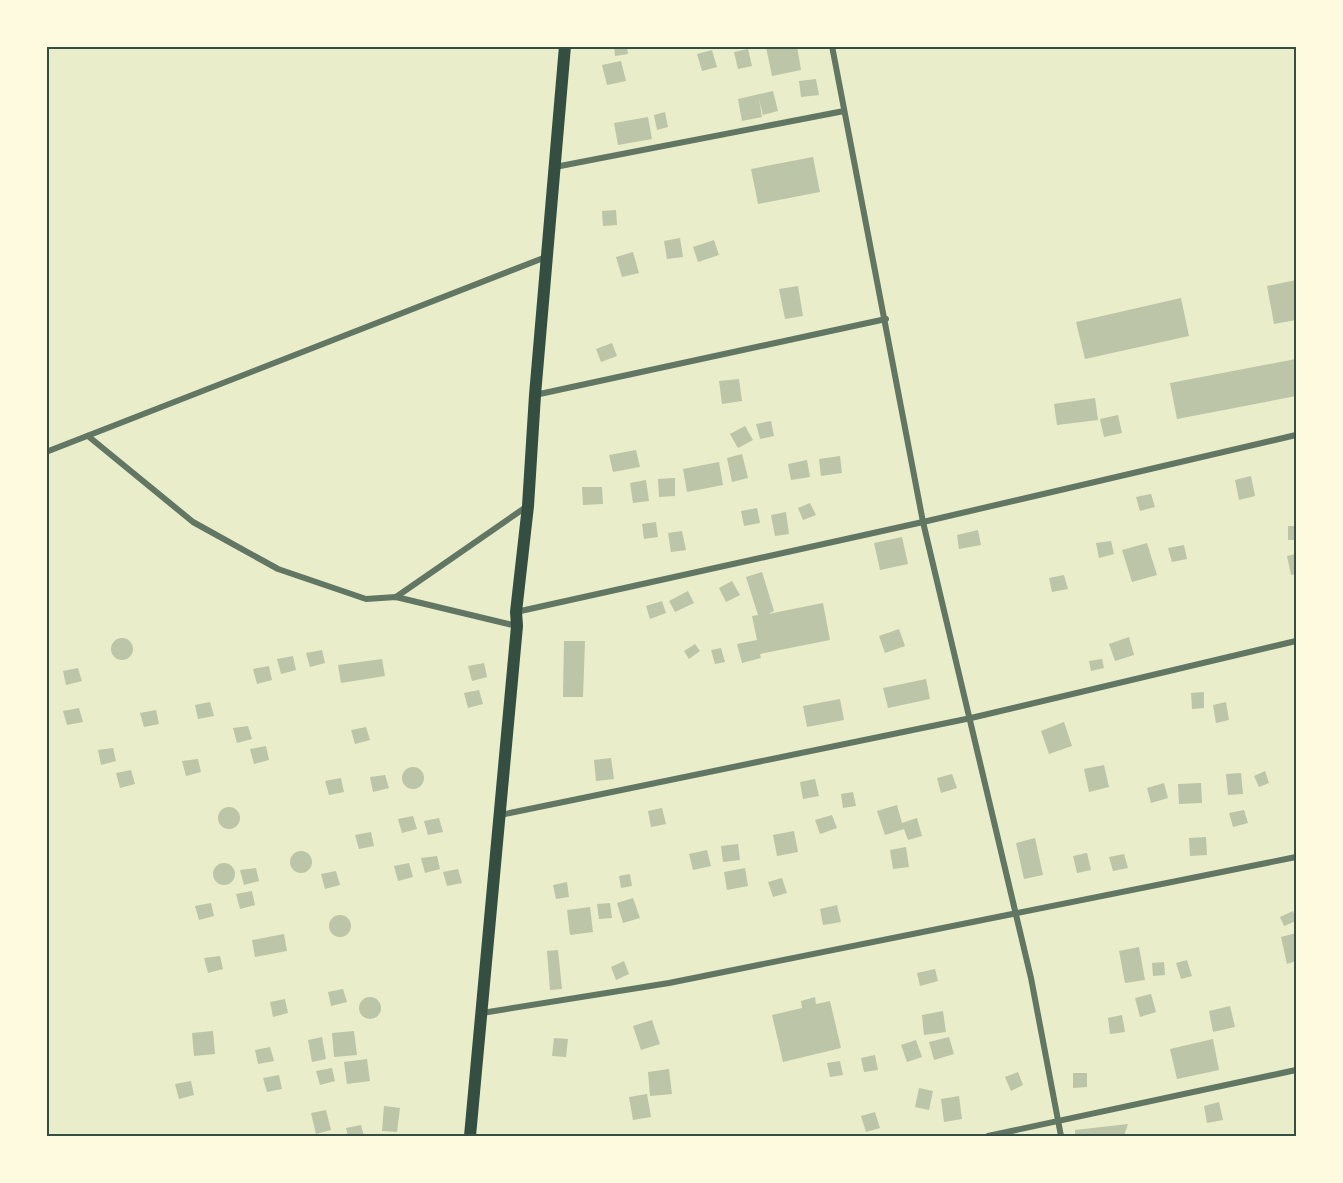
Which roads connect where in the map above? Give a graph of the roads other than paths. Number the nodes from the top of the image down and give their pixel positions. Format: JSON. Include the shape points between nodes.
{"nodes":[{"id":1,"x":565,"y":46,"type":"edge"},
{"id":2,"x":832,"y":46,"type":"edge"},
{"id":3,"x":844,"y":111,"type":"junction"},
{"id":4,"x":555,"y":167,"type":"junction"},
{"id":5,"x":547,"y":257,"type":"junction"},
{"id":6,"x":886,"y":320,"type":"junction"},
{"id":7,"x":535,"y":394,"type":"junction"},
{"id":8,"x":1296,"y":435,"type":"edge"},
{"id":9,"x":88,"y":436,"type":"junction"},
{"id":10,"x":46,"y":452,"type":"edge"},
{"id":11,"x":528,"y":506,"type":"junction"},
{"id":12,"x":924,"y":522,"type":"junction"},
{"id":13,"x":396,"y":597,"type":"junction"},
{"id":14,"x":516,"y":612,"type":"junction"},
{"id":15,"x":517,"y":626,"type":"junction"},
{"id":16,"x":1296,"y":641,"type":"edge"},
{"id":17,"x":971,"y":718,"type":"junction"},
{"id":18,"x":498,"y":815,"type":"junction"},
{"id":19,"x":1296,"y":858,"type":"edge"},
{"id":20,"x":1017,"y":915,"type":"junction"},
{"id":21,"x":481,"y":1013,"type":"junction"},
{"id":22,"x":1296,"y":1070,"type":"edge"},
{"id":23,"x":1058,"y":1122,"type":"junction"},
{"id":24,"x":470,"y":1137,"type":"edge"},
{"id":25,"x":988,"y":1137,"type":"edge"},
{"id":26,"x":1061,"y":1137,"type":"edge"}],
"edges":[{"from":1,"to":4,"type":"main road"},
{"from":2,"to":3,"type":"street"},
{"from":3,"to":4,"type":"street"},
{"from":3,"to":6,"type":"street"},
{"from":4,"to":5,"type":"main road"},
{"from":5,"to":7,"type":"main road"},
{"from":5,"to":9,"type":"street"},
{"from":6,"to":7,"type":"street"},
{"from":6,"to":12,"type":"street"},
{"from":7,"to":11,"type":"main road"},
{"from":8,"to":12,"type":"street"},
{"from":9,"to":10,"type":"street"},
{"from":9,"to":13,"type":"street","via":[[193,522],[278,569],[366,599]]},
{"from":11,"to":13,"type":"street"},
{"from":11,"to":14,"type":"main road"},
{"from":12,"to":14,"type":"street"},
{"from":12,"to":17,"type":"street"},
{"from":13,"to":15,"type":"street"},
{"from":14,"to":15,"type":"main road"},
{"from":15,"to":18,"type":"main road"},
{"from":16,"to":17,"type":"street"},
{"from":17,"to":18,"type":"street"},
{"from":17,"to":20,"type":"street"},
{"from":18,"to":21,"type":"main road"},
{"from":19,"to":20,"type":"street"},
{"from":20,"to":21,"type":"street","via":[[669,983]]},
{"from":20,"to":23,"type":"street"},
{"from":21,"to":24,"type":"main road"},
{"from":22,"to":23,"type":"street"},
{"from":23,"to":25,"type":"street"},
{"from":23,"to":26,"type":"street"}]}
